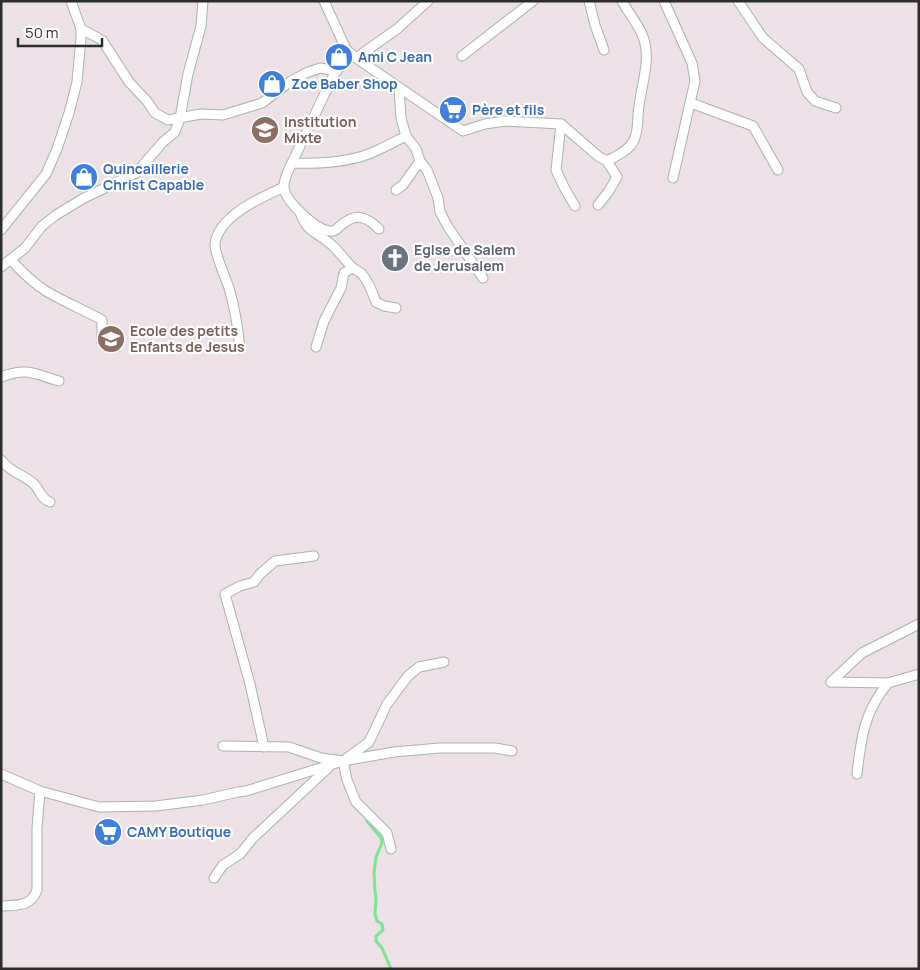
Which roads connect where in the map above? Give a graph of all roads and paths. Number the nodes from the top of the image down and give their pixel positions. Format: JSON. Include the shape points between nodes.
{"nodes":[{"id":1,"x":71,"y":1,"type":"edge"},
{"id":2,"x":203,"y":1,"type":"edge"},
{"id":3,"x":324,"y":1,"type":"edge"},
{"id":4,"x":428,"y":1,"type":"edge"},
{"id":5,"x":533,"y":1,"type":"edge"},
{"id":6,"x":589,"y":1,"type":"edge"},
{"id":7,"x":622,"y":1,"type":"edge"},
{"id":8,"x":664,"y":1,"type":"edge"},
{"id":9,"x":738,"y":1,"type":"edge"},
{"id":10,"x":81,"y":29,"type":"junction"},
{"id":11,"x":346,"y":49,"type":"junction"},
{"id":12,"x":604,"y":50,"type":"dead end"},
{"id":13,"x":462,"y":56,"type":"dead end"},
{"id":14,"x":356,"y":58,"type":"junction"},
{"id":15,"x":336,"y":71,"type":"junction"},
{"id":16,"x":399,"y":88,"type":"junction"},
{"id":17,"x":691,"y":102,"type":"junction"},
{"id":18,"x":836,"y":108,"type":"dead end"},
{"id":19,"x":180,"y":118,"type":"junction"},
{"id":20,"x":561,"y":124,"type":"junction"},
{"id":21,"x":406,"y":136,"type":"junction"},
{"id":22,"x":420,"y":161,"type":"junction"},
{"id":23,"x":607,"y":161,"type":"junction"},
{"id":24,"x":292,"y":163,"type":"junction"},
{"id":25,"x":778,"y":170,"type":"dead end"},
{"id":26,"x":673,"y":178,"type":"dead end"},
{"id":27,"x":284,"y":187,"type":"junction"},
{"id":28,"x":396,"y":190,"type":"dead end"},
{"id":29,"x":598,"y":205,"type":"dead end"},
{"id":30,"x":575,"y":206,"type":"dead end"},
{"id":31,"x":300,"y":211,"type":"junction"},
{"id":32,"x":379,"y":229,"type":"dead end"},
{"id":33,"x":1,"y":230,"type":"edge"},
{"id":34,"x":11,"y":260,"type":"junction"},
{"id":35,"x":1,"y":268,"type":"edge"},
{"id":36,"x":352,"y":268,"type":"junction"},
{"id":37,"x":483,"y":278,"type":"dead end"},
{"id":38,"x":396,"y":308,"type":"dead end"},
{"id":39,"x":102,"y":341,"type":"dead end"},
{"id":40,"x":316,"y":346,"type":"dead end"},
{"id":41,"x":240,"y":349,"type":"dead end"},
{"id":42,"x":1,"y":377,"type":"edge"},
{"id":43,"x":59,"y":381,"type":"dead end"},
{"id":44,"x":1,"y":460,"type":"edge"},
{"id":45,"x":50,"y":502,"type":"dead end"},
{"id":46,"x":314,"y":556,"type":"dead end"},
{"id":47,"x":919,"y":624,"type":"edge"},
{"id":48,"x":444,"y":662,"type":"dead end"},
{"id":49,"x":919,"y":674,"type":"edge"},
{"id":50,"x":888,"y":683,"type":"junction"},
{"id":51,"x":223,"y":746,"type":"dead end"},
{"id":52,"x":264,"y":747,"type":"junction"},
{"id":53,"x":512,"y":751,"type":"dead end"},
{"id":54,"x":342,"y":761,"type":"junction"},
{"id":55,"x":330,"y":766,"type":"junction"},
{"id":56,"x":1,"y":774,"type":"edge"},
{"id":57,"x":857,"y":774,"type":"dead end"},
{"id":58,"x":40,"y":791,"type":"junction"},
{"id":59,"x":391,"y":848,"type":"dead end"},
{"id":60,"x":214,"y":878,"type":"dead end"},
{"id":61,"x":1,"y":906,"type":"edge"}],
"edges":[{"from":1,"to":10,"type":"street"},
{"from":2,"to":19,"type":"street","via":[[201,26]]},
{"from":3,"to":11,"type":"street"},
{"from":4,"to":14,"type":"street","via":[[397,30]]},
{"from":5,"to":13,"type":"street"},
{"from":6,"to":12,"type":"street"},
{"from":7,"to":23,"type":"street","via":[[642,35],[646,68],[634,141]]},
{"from":8,"to":17,"type":"street","via":[[692,63],[695,81]]},
{"from":9,"to":18,"type":"street","via":[[763,38],[799,69],[814,102]]},
{"from":10,"to":19,"type":"street","via":[[102,40],[129,82],[155,113],[168,120]]},
{"from":10,"to":33,"type":"street","via":[[77,82],[57,150],[46,174]]},
{"from":11,"to":14,"type":"street"},
{"from":11,"to":15,"type":"street"},
{"from":14,"to":16,"type":"street"},
{"from":15,"to":19,"type":"street","via":[[320,68],[306,73],[262,102],[223,115],[201,114]]},
{"from":15,"to":24,"type":"street"},
{"from":16,"to":20,"type":"street","via":[[463,131],[505,121]]},
{"from":16,"to":21,"type":"street"},
{"from":17,"to":25,"type":"street","via":[[753,126]]},
{"from":17,"to":26,"type":"street"},
{"from":19,"to":34,"type":"street","via":[[175,132],[136,173],[56,215]]},
{"from":20,"to":23,"type":"street"},
{"from":20,"to":30,"type":"street","via":[[556,170]]},
{"from":21,"to":22,"type":"street"},
{"from":21,"to":24,"type":"street","via":[[377,151],[356,157],[314,164]]},
{"from":22,"to":28,"type":"street"},
{"from":22,"to":37,"type":"street","via":[[427,170],[448,227]]},
{"from":23,"to":29,"type":"street","via":[[617,176]]},
{"from":24,"to":27,"type":"street"},
{"from":27,"to":31,"type":"street","via":[[290,204]]},
{"from":27,"to":41,"type":"street","via":[[248,204],[230,218],[215,245],[236,315]]},
{"from":31,"to":32,"type":"street","via":[[313,224],[329,232],[351,218],[372,221]]},
{"from":31,"to":36,"type":"street","via":[[310,231],[339,251]]},
{"from":34,"to":35,"type":"street"},
{"from":34,"to":39,"type":"street","via":[[45,291],[102,320]]},
{"from":36,"to":38,"type":"street","via":[[368,282],[376,302]]},
{"from":36,"to":40,"type":"street","via":[[344,273],[341,288],[324,321]]},
{"from":42,"to":43,"type":"street","via":[[33,372]]},
{"from":44,"to":45,"type":"street","via":[[10,470],[34,484]]},
{"from":46,"to":52,"type":"street","via":[[275,561],[254,582],[225,594]]},
{"from":47,"to":50,"type":"street","via":[[862,653],[831,682]]},
{"from":48,"to":54,"type":"street","via":[[419,667],[408,676],[387,704],[369,742]]},
{"from":49,"to":50,"type":"street"},
{"from":50,"to":57,"type":"street","via":[[878,695],[863,730]]},
{"from":51,"to":52,"type":"street"},
{"from":52,"to":54,"type":"street","via":[[289,747]]},
{"from":53,"to":54,"type":"street","via":[[440,748]]},
{"from":54,"to":55,"type":"street"},
{"from":54,"to":59,"type":"street","via":[[356,802],[387,833]]},
{"from":55,"to":58,"type":"street","via":[[246,791],[156,806],[99,807]]},
{"from":55,"to":60,"type":"street","via":[[240,854],[223,865]]},
{"from":56,"to":58,"type":"street"},
{"from":58,"to":61,"type":"street","via":[[35,897],[23,904]]}]}
